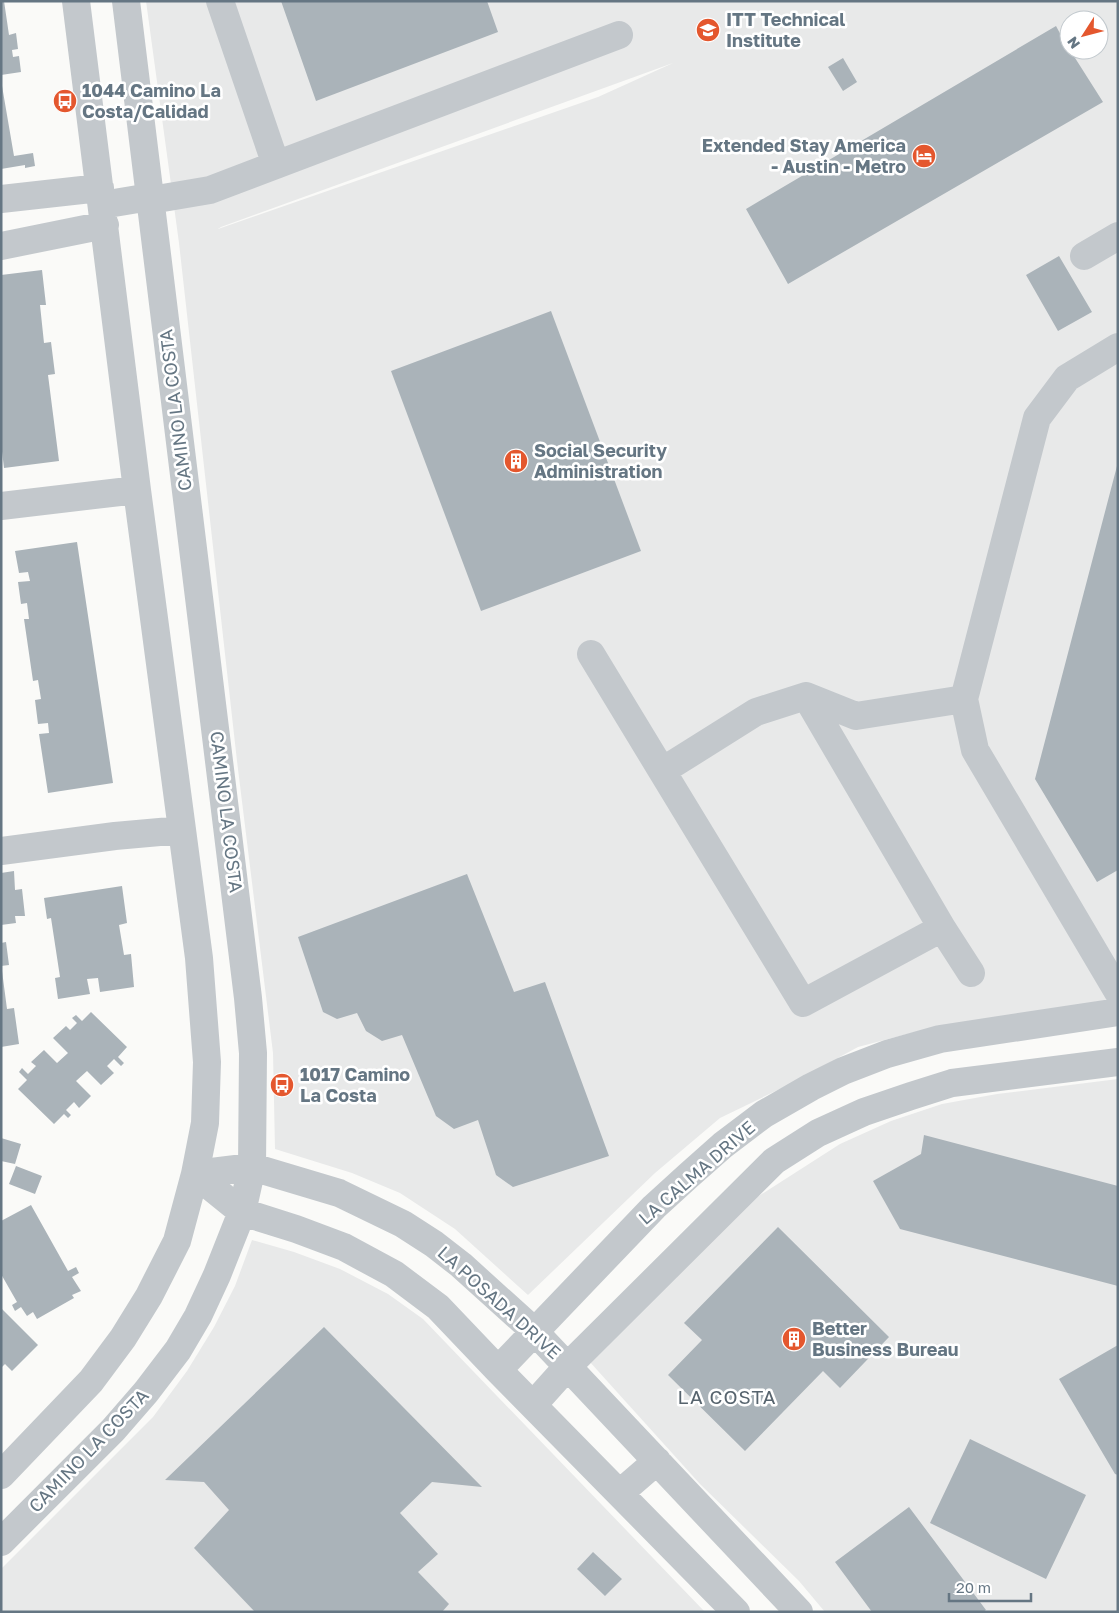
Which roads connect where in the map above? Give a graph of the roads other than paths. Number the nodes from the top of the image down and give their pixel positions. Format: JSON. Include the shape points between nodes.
{"nodes":[{"id":1,"x":76,"y":1,"type":"edge"},
{"id":2,"x":126,"y":1,"type":"edge"},
{"id":3,"x":220,"y":1,"type":"edge"},
{"id":4,"x":620,"y":34,"type":"dead end"},
{"id":5,"x":276,"y":165,"type":"junction"},
{"id":6,"x":1,"y":199,"type":"edge"},
{"id":7,"x":151,"y":199,"type":"junction"},
{"id":8,"x":102,"y":206,"type":"junction"},
{"id":9,"x":1118,"y":236,"type":"edge"},
{"id":10,"x":1,"y":246,"type":"edge"},
{"id":11,"x":1084,"y":256,"type":"dead end"},
{"id":12,"x":1118,"y":346,"type":"edge"},
{"id":13,"x":137,"y":490,"type":"junction"},
{"id":14,"x":1,"y":506,"type":"edge"},
{"id":15,"x":591,"y":654,"type":"dead end"},
{"id":16,"x":806,"y":696,"type":"junction"},
{"id":17,"x":964,"y":699,"type":"junction"},
{"id":18,"x":662,"y":771,"type":"junction"},
{"id":19,"x":182,"y":830,"type":"junction"},
{"id":20,"x":1,"y":851,"type":"edge"},
{"id":21,"x":942,"y":928,"type":"junction"},
{"id":22,"x":970,"y":973,"type":"dead end"},
{"id":23,"x":1118,"y":992,"type":"edge"},
{"id":24,"x":1118,"y":1012,"type":"edge"},
{"id":25,"x":1118,"y":1062,"type":"edge"},
{"id":26,"x":252,"y":1167,"type":"junction"},
{"id":27,"x":195,"y":1174,"type":"junction"},
{"id":28,"x":242,"y":1212,"type":"junction"},
{"id":29,"x":534,"y":1331,"type":"junction"},
{"id":30,"x":568,"y":1366,"type":"junction"},
{"id":31,"x":498,"y":1370,"type":"junction"},
{"id":32,"x":533,"y":1405,"type":"junction"},
{"id":33,"x":657,"y":1461,"type":"junction"},
{"id":34,"x":1,"y":1475,"type":"edge"},
{"id":35,"x":620,"y":1493,"type":"junction"},
{"id":36,"x":1,"y":1542,"type":"edge"},
{"id":37,"x":736,"y":1612,"type":"edge"},
{"id":38,"x":799,"y":1612,"type":"edge"}],
"edges":[{"from":1,"to":8,"type":"street"},
{"from":2,"to":7,"type":"street","name":"CAMINO LA COSTA"},
{"from":3,"to":5,"type":"street"},
{"from":4,"to":5,"type":"street"},
{"from":5,"to":7,"type":"street","via":[[210,190]]},
{"from":6,"to":8,"type":"street"},
{"from":7,"to":8,"type":"street"},
{"from":7,"to":26,"type":"street","name":"CAMINO LA COSTA","via":[[248,998],[253,1053]]},
{"from":8,"to":10,"type":"street"},
{"from":8,"to":13,"type":"street"},
{"from":9,"to":11,"type":"street"},
{"from":12,"to":17,"type":"street","via":[[1067,378],[1037,418]]},
{"from":13,"to":14,"type":"street"},
{"from":13,"to":19,"type":"street"},
{"from":15,"to":18,"type":"street"},
{"from":16,"to":17,"type":"street","via":[[856,716]]},
{"from":16,"to":18,"type":"street","via":[[756,712]]},
{"from":16,"to":21,"type":"street"},
{"from":17,"to":23,"type":"street","via":[[975,750]]},
{"from":18,"to":21,"type":"street","via":[[802,1003]]},
{"from":19,"to":20,"type":"street"},
{"from":19,"to":27,"type":"street","via":[[200,958],[207,1062],[205,1123]]},
{"from":21,"to":22,"type":"street"},
{"from":24,"to":29,"type":"street","name":"LA CALMA DRIVE","via":[[940,1039],[887,1054],[811,1087],[764,1114],[694,1171]]},
{"from":25,"to":30,"type":"street","via":[[952,1083],[864,1112],[818,1133],[774,1161]]},
{"from":26,"to":27,"type":"street","name":"LA POSADA DRIVE"},
{"from":26,"to":28,"type":"street","name":"CAMINO LA COSTA"},
{"from":26,"to":29,"type":"street","name":"LA POSADA DRIVE","via":[[339,1193],[403,1224],[461,1265]]},
{"from":27,"to":28,"type":"street"},
{"from":27,"to":34,"type":"street","via":[[177,1241],[150,1296],[123,1338],[91,1381]]},
{"from":28,"to":31,"type":"street","via":[[344,1247],[394,1274],[438,1307]]},
{"from":28,"to":36,"type":"street","name":"CAMINO LA COSTA","via":[[198,1316],[178,1350],[113,1430]]},
{"from":29,"to":30,"type":"street","name":"LA POSADA DRIVE"},
{"from":29,"to":31,"type":"street","name":"LA CALMA DRIVE"},
{"from":30,"to":32,"type":"street"},
{"from":30,"to":33,"type":"street","name":"LA POSADA DRIVE"},
{"from":31,"to":32,"type":"street"},
{"from":32,"to":35,"type":"street"},
{"from":33,"to":35,"type":"street"},
{"from":33,"to":38,"type":"street","name":"LA POSADA DRIVE"},
{"from":35,"to":37,"type":"street"}]}
